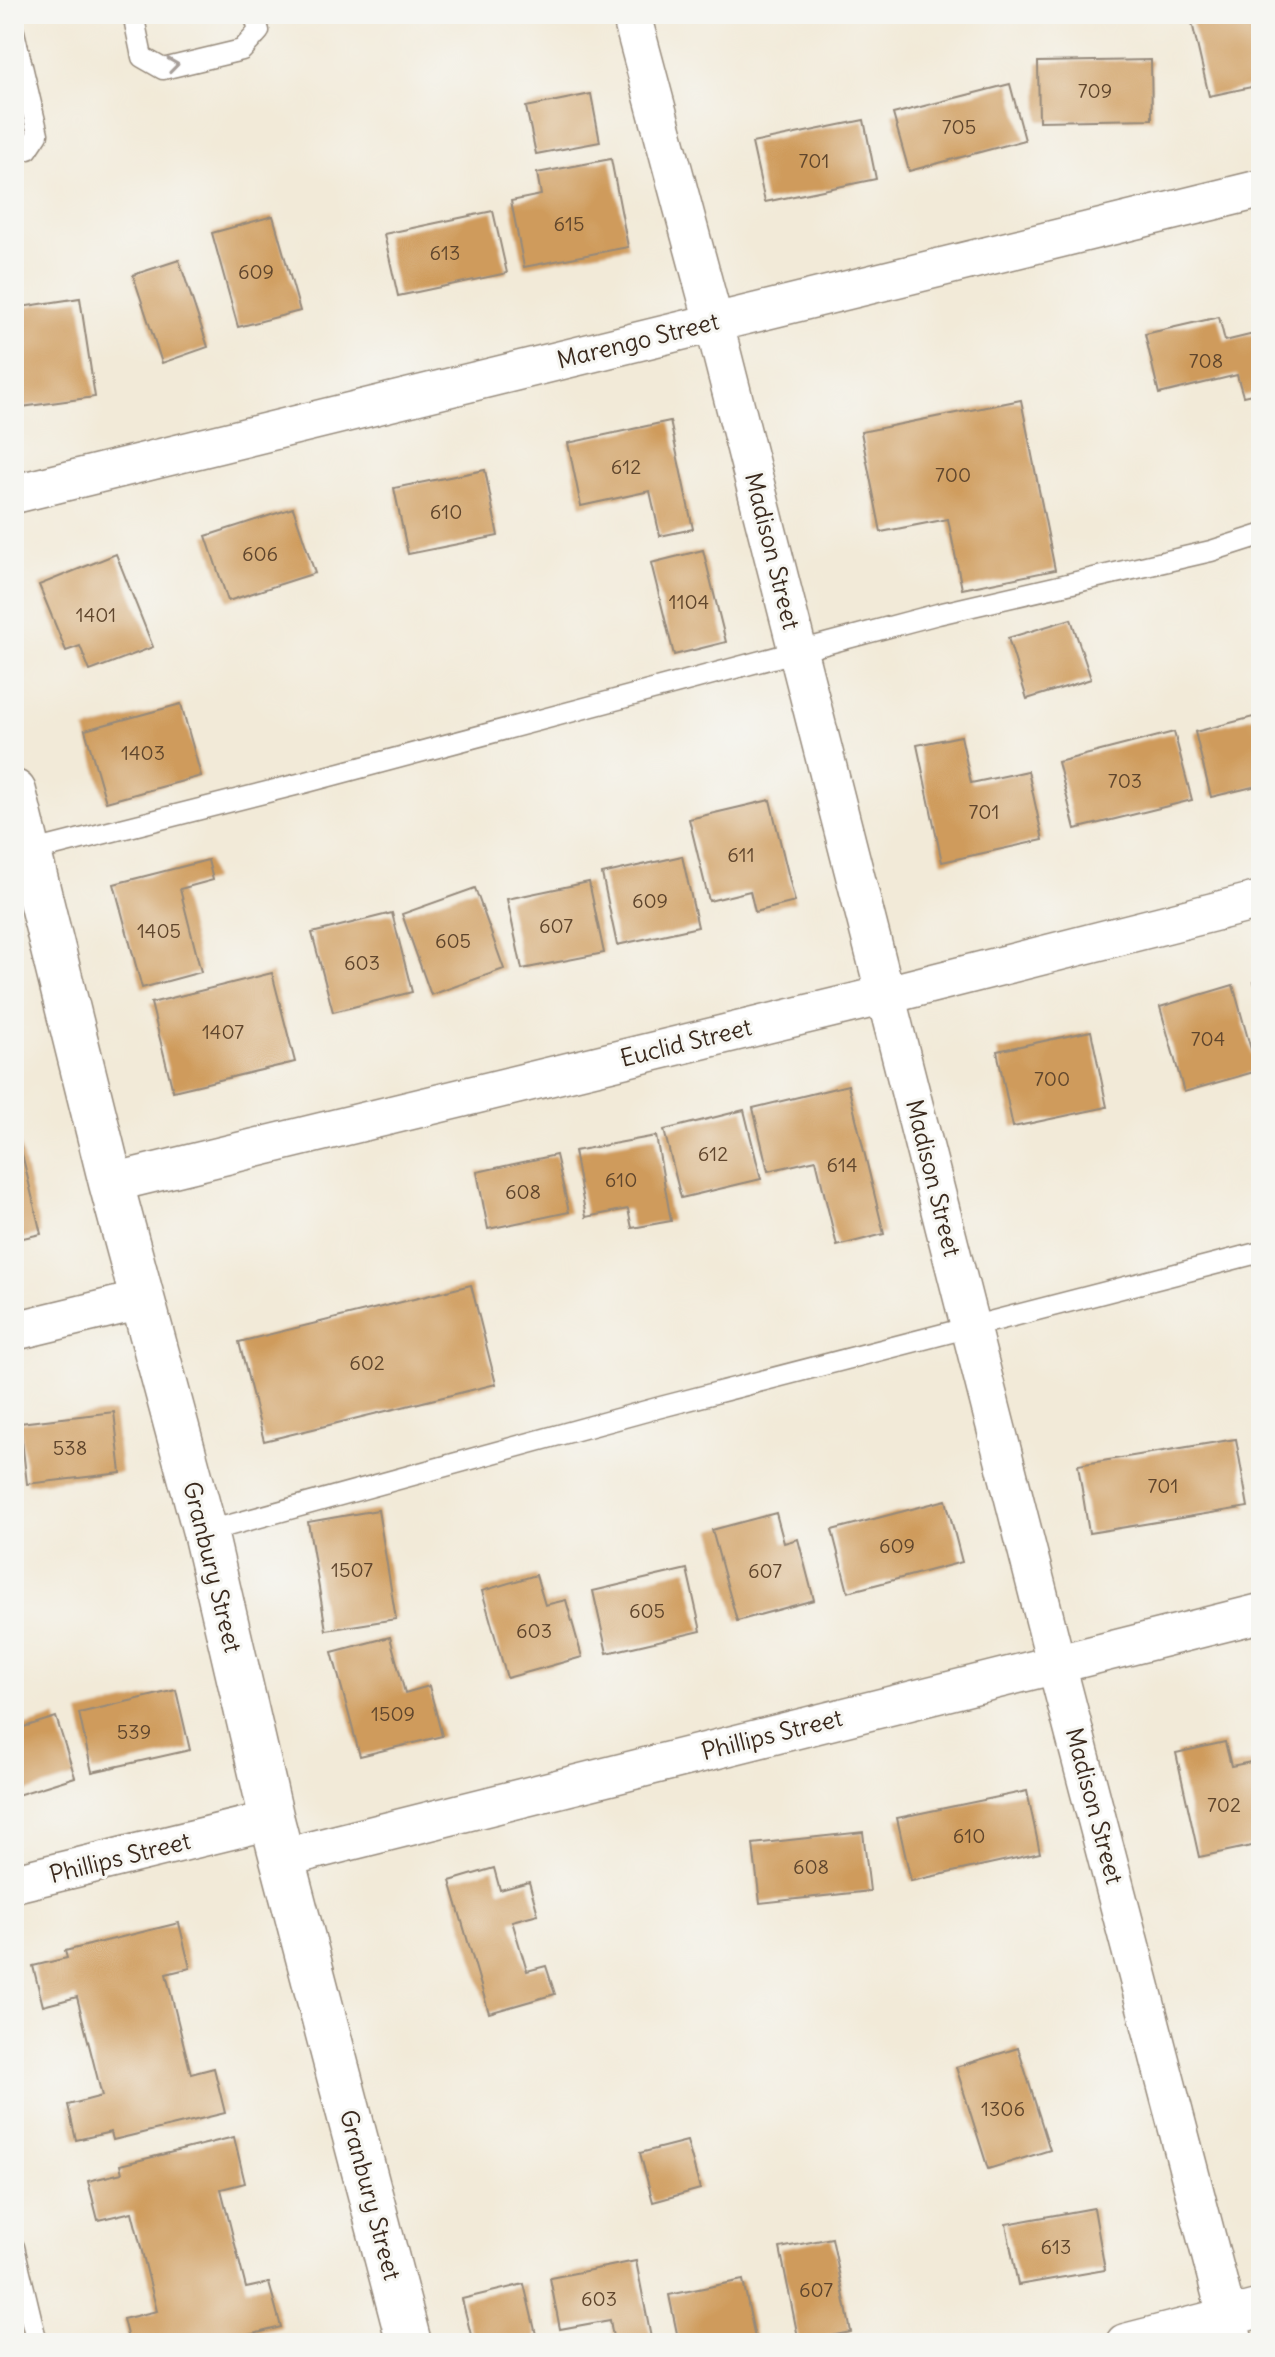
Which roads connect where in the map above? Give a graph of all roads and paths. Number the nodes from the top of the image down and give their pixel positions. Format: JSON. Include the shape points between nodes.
{"nodes":[{"id":1,"x":133,"y":14,"type":"edge"},
{"id":2,"x":254,"y":14,"type":"edge"},
{"id":3,"x":631,"y":14,"type":"edge"},
{"id":4,"x":14,"y":32,"type":"edge"},
{"id":5,"x":14,"y":151,"type":"edge"},
{"id":6,"x":1261,"y":189,"type":"edge"},
{"id":7,"x":714,"y":323,"type":"junction"},
{"id":8,"x":14,"y":494,"type":"edge"},
{"id":9,"x":1261,"y":535,"type":"edge"},
{"id":10,"x":798,"y":652,"type":"junction"},
{"id":11,"x":14,"y":792,"type":"edge"},
{"id":12,"x":30,"y":852,"type":"junction"},
{"id":13,"x":1261,"y":900,"type":"edge"},
{"id":14,"x":886,"y":995,"type":"junction"},
{"id":15,"x":111,"y":1183,"type":"junction"},
{"id":16,"x":1261,"y":1252,"type":"edge"},
{"id":17,"x":142,"y":1300,"type":"junction"},
{"id":18,"x":970,"y":1325,"type":"junction"},
{"id":19,"x":14,"y":1331,"type":"edge"},
{"id":20,"x":205,"y":1532,"type":"junction"},
{"id":21,"x":1261,"y":1613,"type":"edge"},
{"id":22,"x":1056,"y":1663,"type":"junction"},
{"id":23,"x":277,"y":1839,"type":"junction"},
{"id":24,"x":14,"y":1883,"type":"edge"},
{"id":25,"x":14,"y":2247,"type":"edge"},
{"id":26,"x":1241,"y":2322,"type":"edge"},
{"id":27,"x":37,"y":2343,"type":"edge"},
{"id":28,"x":409,"y":2343,"type":"edge"},
{"id":29,"x":1125,"y":2343,"type":"edge"}],
"edges":[{"from":1,"to":2,"type":"lane","one_way":true,"via":[[142,57],[163,69],[242,50],[259,31]]},
{"from":3,"to":7,"type":"street","name":"Madison Street"},
{"from":4,"to":5,"type":"lane","via":[[38,134],[28,149]]},
{"from":6,"to":7,"type":"street","name":"Marengo Street"},
{"from":7,"to":8,"type":"street","name":"Marengo Street"},
{"from":7,"to":10,"type":"street","name":"Madison Street"},
{"from":9,"to":10,"type":"lane"},
{"from":10,"to":12,"type":"lane"},
{"from":10,"to":14,"type":"street","name":"Madison Street"},
{"from":11,"to":12,"type":"street","name":"Granbury Street"},
{"from":12,"to":15,"type":"street","name":"Granbury Street"},
{"from":13,"to":14,"type":"street","name":"Euclid Street"},
{"from":14,"to":15,"type":"street","name":"Euclid Street"},
{"from":14,"to":18,"type":"street","name":"Madison Street"},
{"from":15,"to":17,"type":"street","name":"Granbury Street"},
{"from":16,"to":18,"type":"lane"},
{"from":17,"to":19,"type":"street"},
{"from":17,"to":20,"type":"street","name":"Granbury Street"},
{"from":18,"to":20,"type":"lane"},
{"from":18,"to":22,"type":"street","name":"Madison Street"},
{"from":20,"to":23,"type":"street","name":"Granbury Street"},
{"from":21,"to":22,"type":"street","name":"Phillips Street"},
{"from":22,"to":23,"type":"street","name":"Phillips Street"},
{"from":22,"to":26,"type":"street","name":"Madison Street"},
{"from":23,"to":24,"type":"street","name":"Phillips Street"},
{"from":23,"to":28,"type":"street","name":"Granbury Street"},
{"from":25,"to":27,"type":"lane"},
{"from":26,"to":29,"type":"street"}]}
